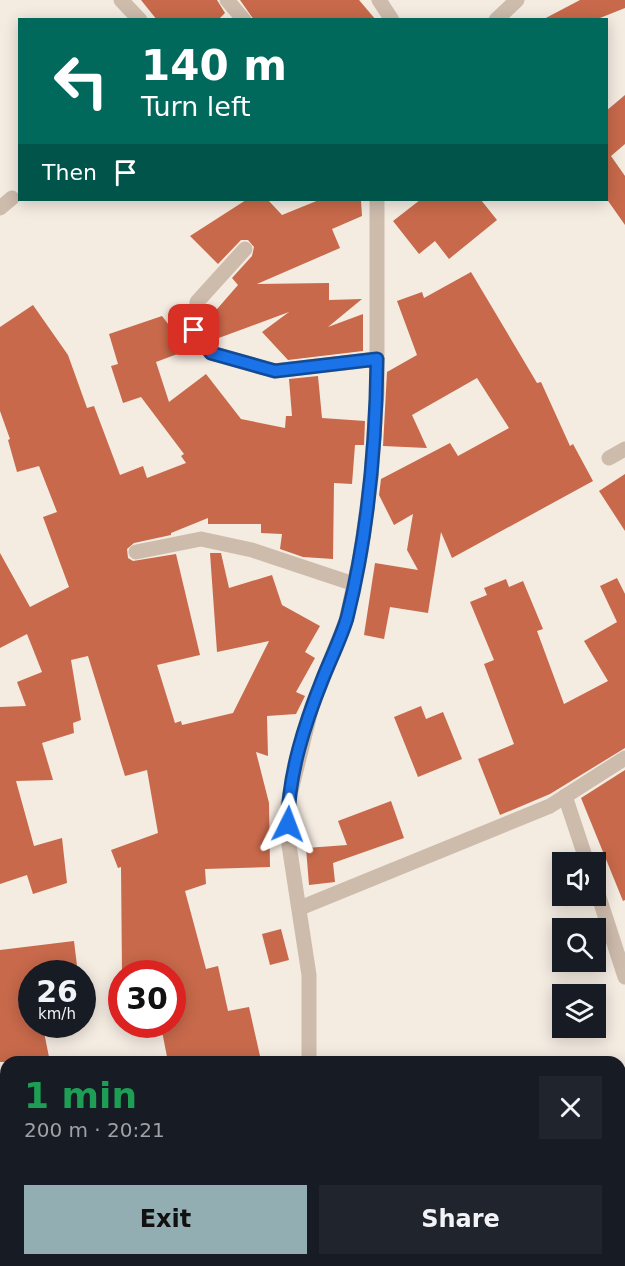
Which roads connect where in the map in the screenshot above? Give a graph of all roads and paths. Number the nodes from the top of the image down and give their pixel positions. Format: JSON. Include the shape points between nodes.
{"nodes":[{"id":1,"x":121,"y":0,"type":"edge"},
{"id":2,"x":227,"y":0,"type":"edge"},
{"id":3,"x":379,"y":0,"type":"edge"},
{"id":4,"x":517,"y":0,"type":"edge"},
{"id":5,"x":138,"y":18,"type":"edge"},
{"id":6,"x":242,"y":18,"type":"edge"},
{"id":7,"x":391,"y":18,"type":"edge"},
{"id":8,"x":498,"y":18,"type":"edge"},
{"id":9,"x":378,"y":201,"type":"edge"},
{"id":10,"x":245,"y":249,"type":"dead end"},
{"id":11,"x":377,"y":359,"type":"junction"},
{"id":12,"x":625,"y":449,"type":"edge"},
{"id":13,"x":609,"y":458,"type":"dead end"},
{"id":14,"x":135,"y":552,"type":"dead end"},
{"id":15,"x":354,"y":584,"type":"junction"},
{"id":16,"x":625,"y":758,"type":"edge"},
{"id":17,"x":565,"y":796,"type":"junction"},
{"id":18,"x":584,"y":852,"type":"edge"},
{"id":19,"x":602,"y":906,"type":"edge"},
{"id":20,"x":300,"y":908,"type":"junction"},
{"id":21,"x":625,"y":977,"type":"edge"},
{"id":22,"x":309,"y":1056,"type":"edge"}],
"edges":[{"from":1,"to":5,"type":"street"},
{"from":2,"to":6,"type":"street"},
{"from":3,"to":7,"type":"street"},
{"from":4,"to":8,"type":"street"},
{"from":9,"to":11,"type":"street"},
{"from":10,"to":11,"type":"street","via":[[197,302],[194,330],[211,353],[275,371]]},
{"from":11,"to":15,"type":"street","via":[[371,478]]},
{"from":12,"to":13,"type":"street"},
{"from":14,"to":15,"type":"street","via":[[201,539],[252,550]]},
{"from":15,"to":20,"type":"street","via":[[346,621],[312,706],[288,802],[289,845]]},
{"from":16,"to":17,"type":"street"},
{"from":17,"to":18,"type":"street"},
{"from":17,"to":20,"type":"street","via":[[550,806]]},
{"from":19,"to":21,"type":"street"},
{"from":20,"to":22,"type":"street","via":[[309,975]]}]}
